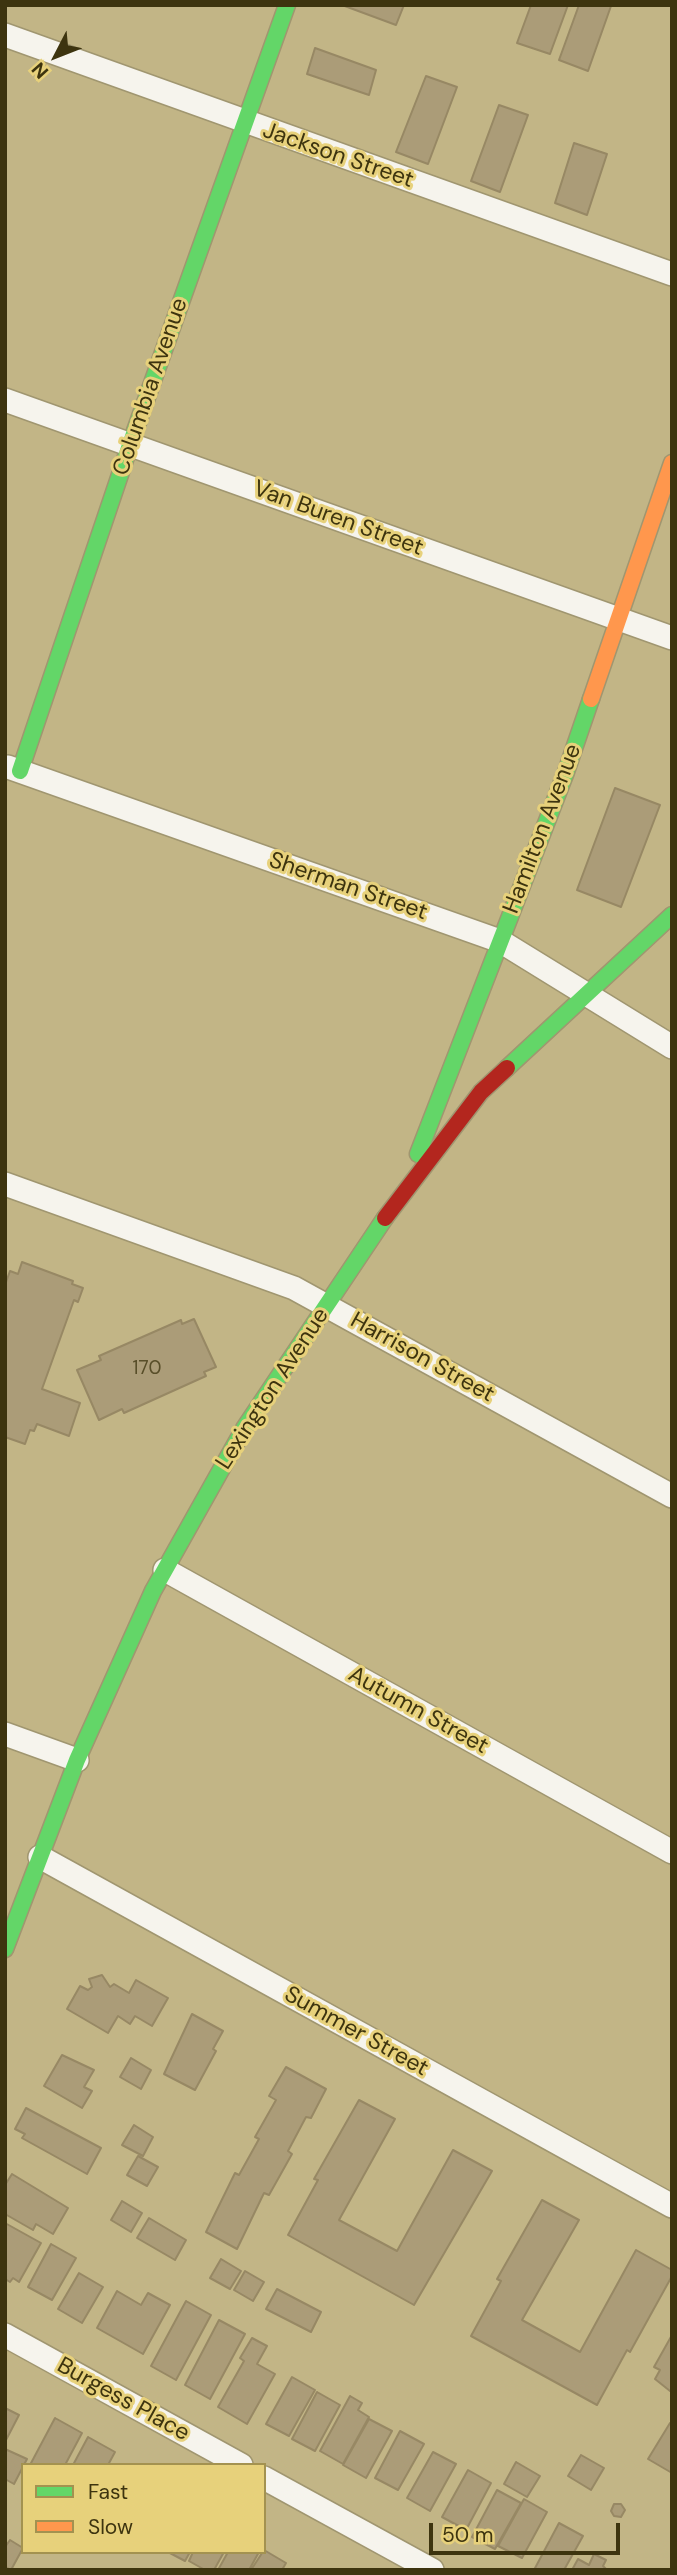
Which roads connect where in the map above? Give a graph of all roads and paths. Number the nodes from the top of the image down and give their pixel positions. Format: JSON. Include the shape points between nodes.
{"nodes":[{"id":1,"x":287,"y":5,"type":"edge"},
{"id":2,"x":5,"y":35,"type":"edge"},
{"id":3,"x":245,"y":123,"type":"junction"},
{"id":4,"x":672,"y":274,"type":"edge"},
{"id":5,"x":5,"y":400,"type":"edge"},
{"id":6,"x":130,"y":445,"type":"junction"},
{"id":7,"x":672,"y":463,"type":"edge"},
{"id":8,"x":618,"y":618,"type":"junction"},
{"id":9,"x":672,"y":638,"type":"edge"},
{"id":10,"x":12,"y":768,"type":"edge"},
{"id":11,"x":672,"y":915,"type":"edge"},
{"id":12,"x":500,"y":941,"type":"junction"},
{"id":13,"x":588,"y":993,"type":"junction"},
{"id":14,"x":672,"y":1047,"type":"edge"},
{"id":15,"x":5,"y":1184,"type":"edge"},
{"id":16,"x":403,"y":1191,"type":"junction"},
{"id":17,"x":327,"y":1305,"type":"junction"},
{"id":18,"x":672,"y":1496,"type":"edge"},
{"id":19,"x":165,"y":1570,"type":"junction"},
{"id":20,"x":5,"y":1734,"type":"edge"},
{"id":21,"x":77,"y":1760,"type":"junction"},
{"id":22,"x":672,"y":1852,"type":"edge"},
{"id":23,"x":40,"y":1857,"type":"junction"},
{"id":24,"x":5,"y":1949,"type":"edge"},
{"id":25,"x":672,"y":2206,"type":"edge"},
{"id":26,"x":5,"y":2335,"type":"edge"},
{"id":27,"x":237,"y":2463,"type":"edge"},
{"id":28,"x":266,"y":2479,"type":"edge"},
{"id":29,"x":432,"y":2570,"type":"edge"}],
"edges":[{"from":1,"to":3,"type":"main road","name":"Columbia Avenue"},
{"from":2,"to":3,"type":"street","name":"Jackson Street"},
{"from":3,"to":4,"type":"street","name":"Jackson Street"},
{"from":3,"to":6,"type":"main road","name":"Columbia Avenue"},
{"from":5,"to":6,"type":"street","name":"Van Buren Street"},
{"from":6,"to":8,"type":"street","name":"Van Buren Street"},
{"from":6,"to":10,"type":"main road","name":"Columbia Avenue"},
{"from":7,"to":8,"type":"main road","name":"Hamilton Avenue"},
{"from":8,"to":9,"type":"street","name":"Van Buren Street"},
{"from":8,"to":12,"type":"main road","name":"Hamilton Avenue","via":[[566,772]]},
{"from":10,"to":12,"type":"street","name":"Sherman Street"},
{"from":11,"to":13,"type":"main road","name":"Lexington Avenue"},
{"from":12,"to":13,"type":"street","name":"Sherman Street"},
{"from":12,"to":16,"type":"main road","name":"Hamilton Avenue"},
{"from":13,"to":14,"type":"street","name":"Sherman Street"},
{"from":13,"to":16,"type":"main road","name":"Lexington Avenue","via":[[481,1092]]},
{"from":15,"to":17,"type":"street","name":"Harrison Street","via":[[294,1288]]},
{"from":16,"to":17,"type":"main road","name":"Lexington Avenue"},
{"from":17,"to":18,"type":"street","name":"Harrison Street"},
{"from":17,"to":19,"type":"main road","name":"Lexington Avenue","via":[[245,1427]]},
{"from":19,"to":21,"type":"main road","name":"Lexington Avenue"},
{"from":19,"to":22,"type":"street","name":"Autumn Street"},
{"from":20,"to":21,"type":"street"},
{"from":21,"to":23,"type":"main road","name":"Lexington Avenue"},
{"from":23,"to":24,"type":"main road","name":"Lexington Avenue"},
{"from":23,"to":25,"type":"street","name":"Summer Street"},
{"from":26,"to":27,"type":"street","name":"Burgess Place"},
{"from":28,"to":29,"type":"street"}]}
